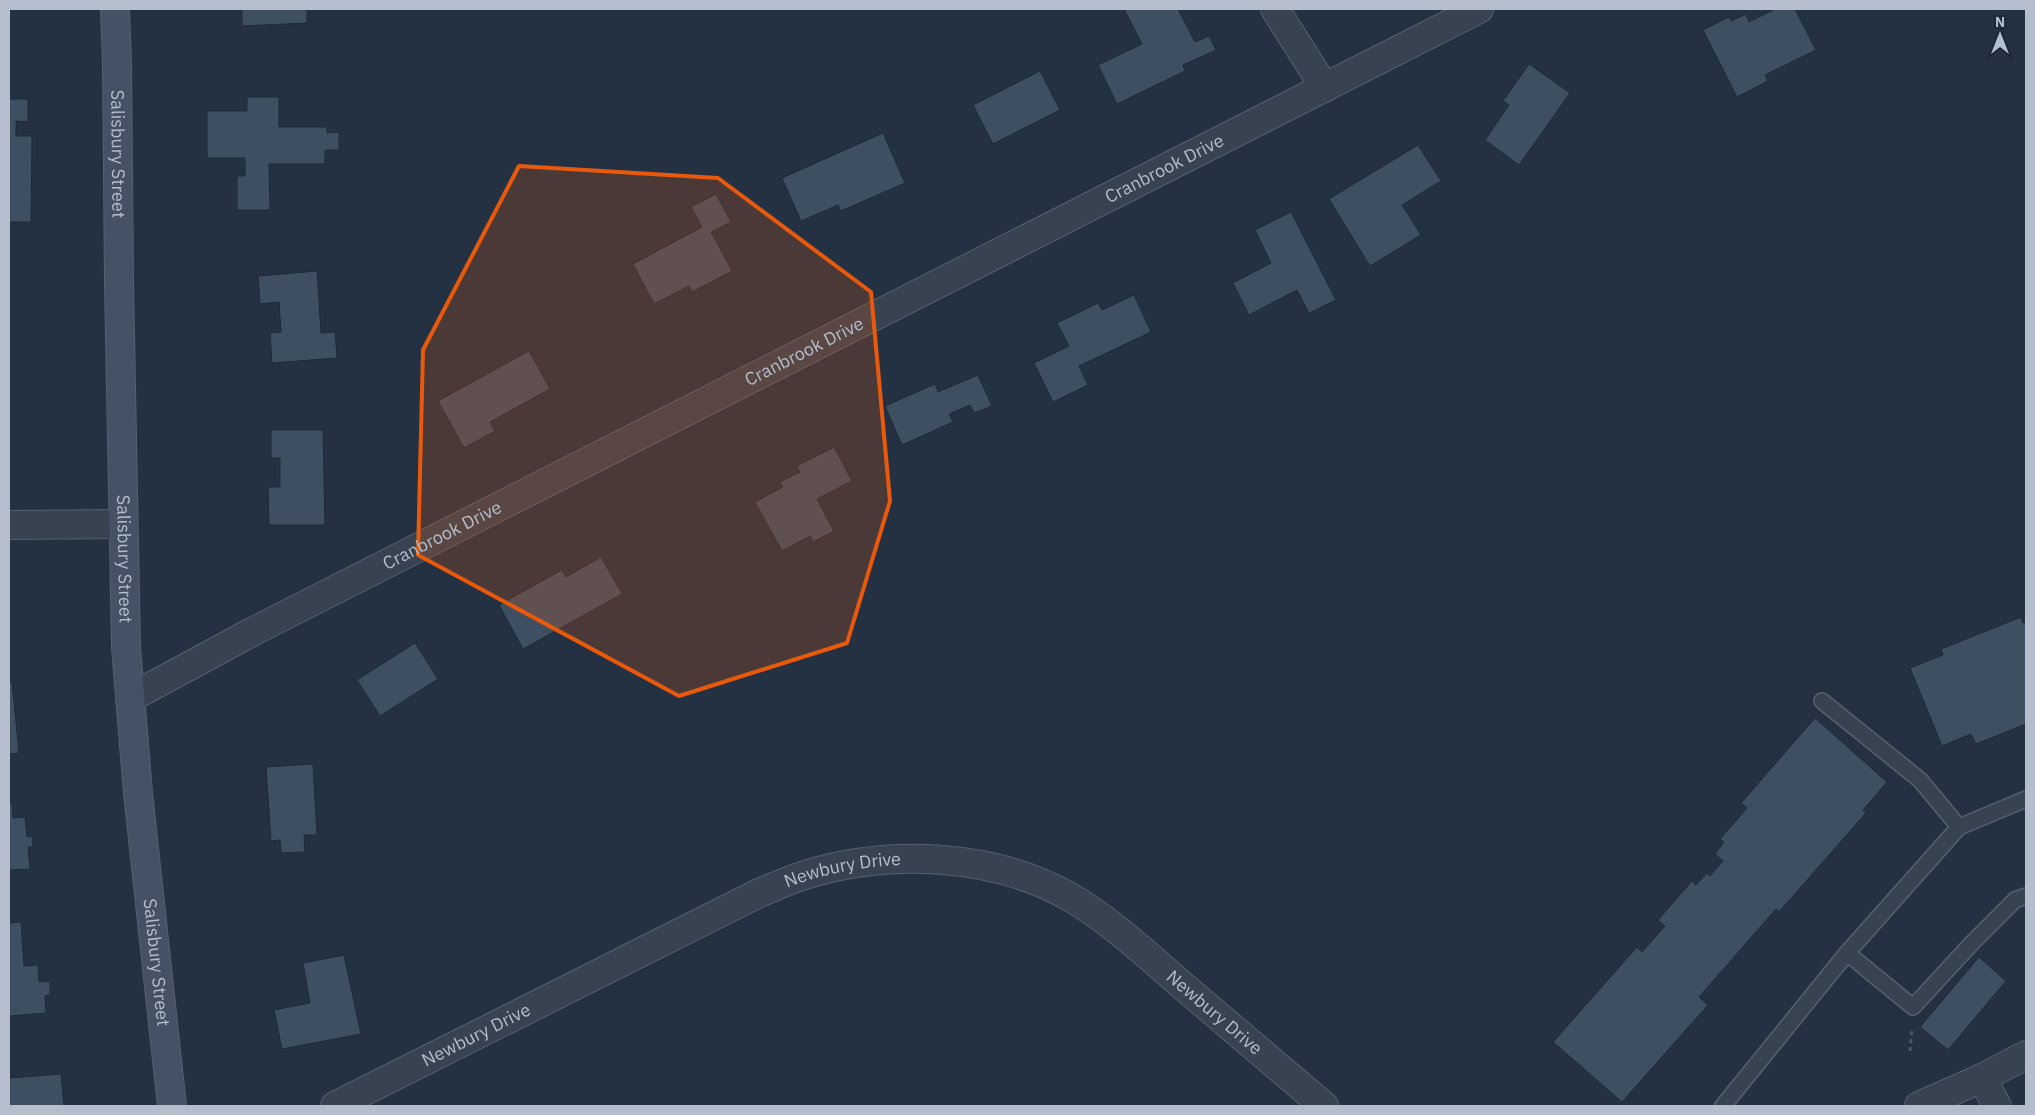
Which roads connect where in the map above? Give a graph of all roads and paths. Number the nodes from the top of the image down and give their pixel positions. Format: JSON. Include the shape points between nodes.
{"nodes":[{"id":1,"x":115,"y":9,"type":"edge"},
{"id":2,"x":1275,"y":9,"type":"edge"},
{"id":3,"x":1479,"y":9,"type":"edge"},
{"id":4,"x":1325,"y":88,"type":"junction"},
{"id":5,"x":123,"y":524,"type":"junction"},
{"id":6,"x":9,"y":525,"type":"edge"},
{"id":7,"x":130,"y":698,"type":"junction"},
{"id":8,"x":1822,"y":701,"type":"dead end"},
{"id":9,"x":2026,"y":799,"type":"edge"},
{"id":10,"x":1959,"y":827,"type":"junction"},
{"id":11,"x":2026,"y":896,"type":"edge"},
{"id":12,"x":1847,"y":953,"type":"junction"},
{"id":13,"x":2026,"y":1055,"type":"edge"},
{"id":14,"x":1982,"y":1078,"type":"junction"},
{"id":15,"x":172,"y":1106,"type":"edge"},
{"id":16,"x":335,"y":1106,"type":"edge"},
{"id":17,"x":1324,"y":1106,"type":"edge"},
{"id":18,"x":1723,"y":1106,"type":"edge"},
{"id":19,"x":1919,"y":1106,"type":"edge"},
{"id":20,"x":1997,"y":1106,"type":"edge"}],
"edges":[{"from":1,"to":5,"type":"main road","name":"Salisbury Street"},
{"from":2,"to":4,"type":"street"},
{"from":3,"to":4,"type":"street","name":"Cranbrook Drive"},
{"from":4,"to":7,"type":"street","name":"Cranbrook Drive","via":[[252,632]]},
{"from":5,"to":6,"type":"street"},
{"from":5,"to":7,"type":"main road","name":"Salisbury Street"},
{"from":7,"to":15,"type":"main road","name":"Salisbury Street"},
{"from":8,"to":10,"type":"lane","via":[[1920,780]]},
{"from":9,"to":10,"type":"lane"},
{"from":10,"to":12,"type":"lane"},
{"from":11,"to":12,"type":"lane","via":[[2015,900],[1913,1007]]},
{"from":12,"to":18,"type":"lane"},
{"from":13,"to":14,"type":"street"},
{"from":14,"to":19,"type":"street"},
{"from":14,"to":20,"type":"street"},
{"from":16,"to":17,"type":"street","name":"Newbury Drive","via":[[759,893],[805,875],[855,863],[927,858],[1000,869],[1069,896],[1128,939]]}]}
